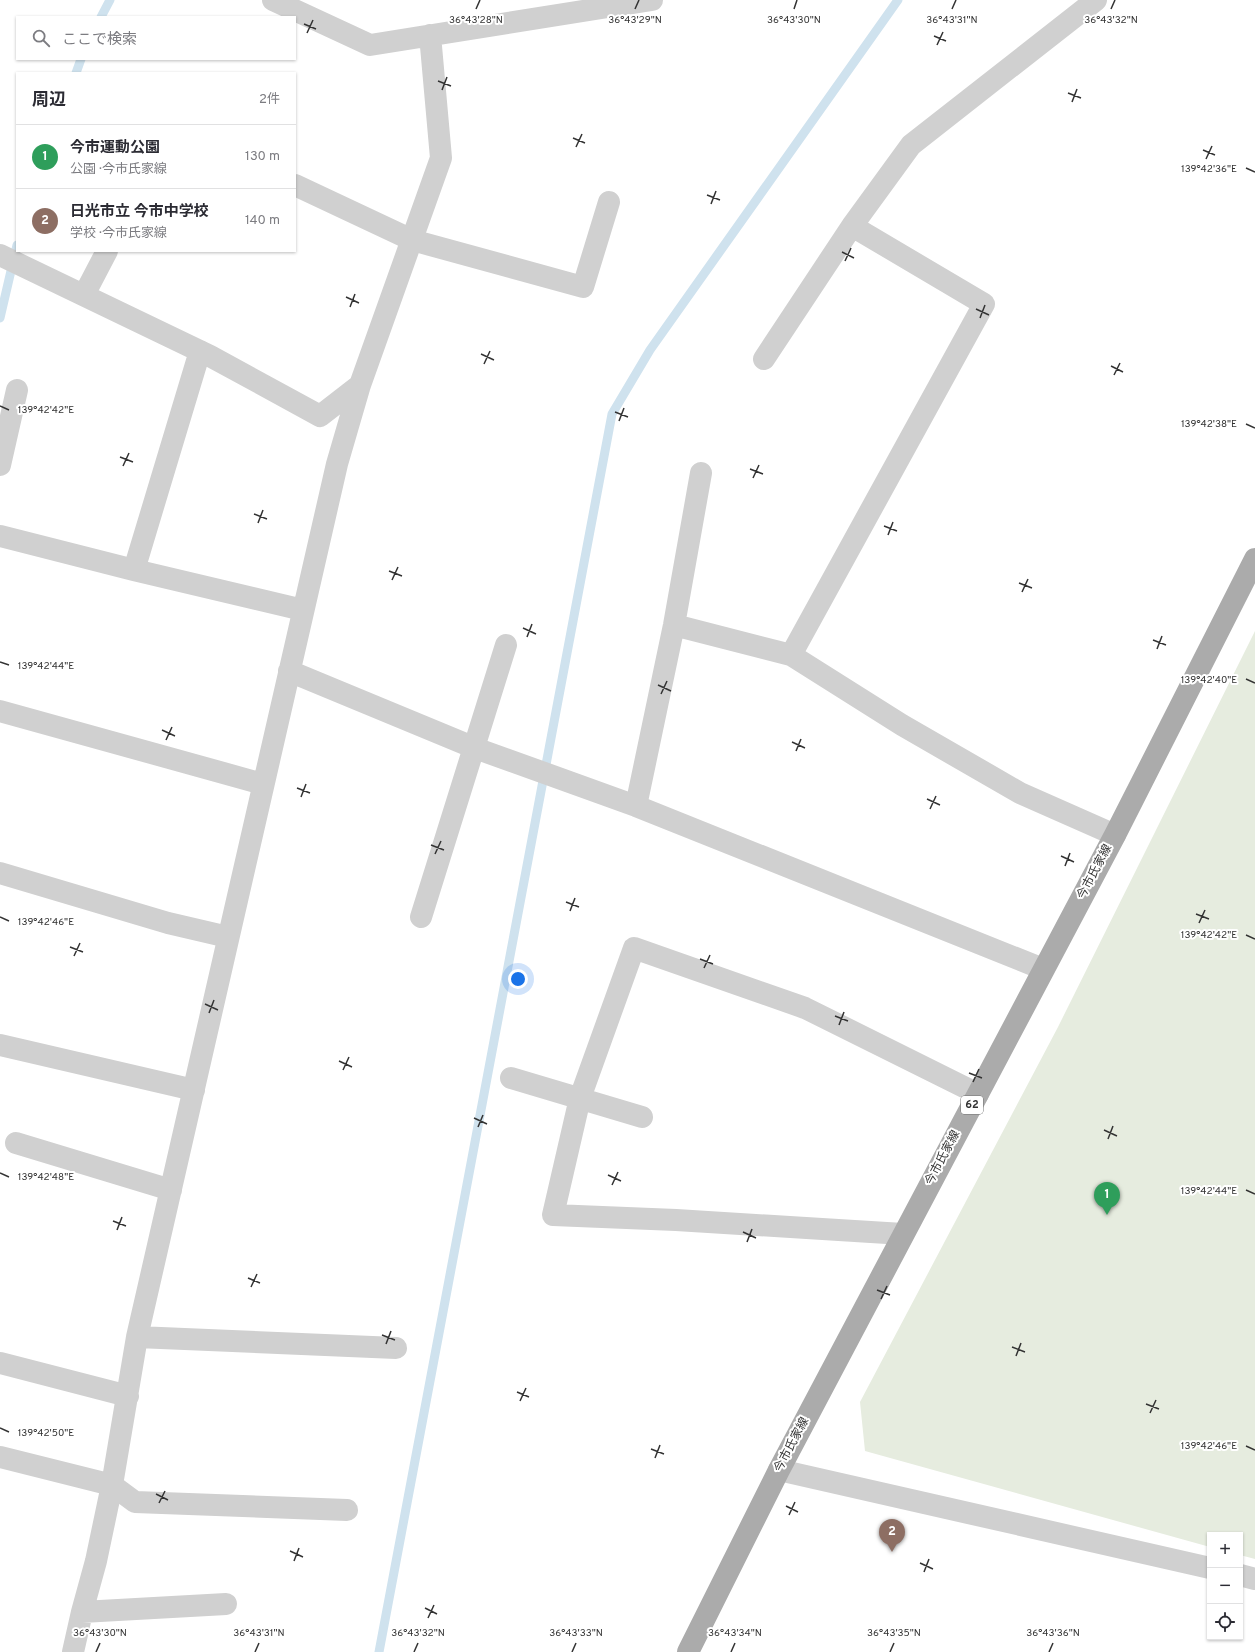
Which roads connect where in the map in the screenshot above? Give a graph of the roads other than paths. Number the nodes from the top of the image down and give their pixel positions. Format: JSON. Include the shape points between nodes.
{"nodes":[{"id":1,"x":273,"y":0,"type":"edge"},
{"id":2,"x":652,"y":0,"type":"edge"},
{"id":3,"x":1096,"y":0,"type":"edge"},
{"id":4,"x":430,"y":35,"type":"junction"},
{"id":5,"x":296,"y":185,"type":"edge"},
{"id":6,"x":609,"y":202,"type":"dead end"},
{"id":7,"x":852,"y":226,"type":"junction"},
{"id":8,"x":412,"y":240,"type":"junction"},
{"id":9,"x":106,"y":252,"type":"edge"},
{"id":10,"x":0,"y":255,"type":"edge"},
{"id":11,"x":84,"y":295,"type":"junction"},
{"id":12,"x":200,"y":351,"type":"junction"},
{"id":13,"x":764,"y":359,"type":"dead end"},
{"id":14,"x":360,"y":385,"type":"junction"},
{"id":15,"x":17,"y":390,"type":"dead end"},
{"id":16,"x":0,"y":465,"type":"edge"},
{"id":17,"x":701,"y":473,"type":"dead end"},
{"id":18,"x":0,"y":536,"type":"edge"},
{"id":19,"x":1255,"y":559,"type":"edge"},
{"id":20,"x":134,"y":570,"type":"junction"},
{"id":21,"x":303,"y":610,"type":"junction"},
{"id":22,"x":674,"y":625,"type":"junction"},
{"id":23,"x":506,"y":645,"type":"dead end"},
{"id":24,"x":791,"y":654,"type":"junction"},
{"id":25,"x":289,"y":671,"type":"junction"},
{"id":26,"x":0,"y":710,"type":"edge"},
{"id":27,"x":475,"y":748,"type":"junction"},
{"id":28,"x":263,"y":784,"type":"junction"},
{"id":29,"x":636,"y":806,"type":"junction"},
{"id":30,"x":1115,"y":835,"type":"junction"},
{"id":31,"x":0,"y":873,"type":"edge"},
{"id":32,"x":421,"y":917,"type":"dead end"},
{"id":33,"x":228,"y":937,"type":"junction"},
{"id":34,"x":1043,"y":969,"type":"junction"},
{"id":35,"x":0,"y":1045,"type":"edge"},
{"id":36,"x":511,"y":1078,"type":"dead end"},
{"id":37,"x":194,"y":1090,"type":"junction"},
{"id":38,"x":978,"y":1094,"type":"junction"},
{"id":39,"x":580,"y":1098,"type":"junction"},
{"id":40,"x":642,"y":1117,"type":"dead end"},
{"id":41,"x":16,"y":1143,"type":"dead end"},
{"id":42,"x":171,"y":1190,"type":"junction"},
{"id":43,"x":903,"y":1234,"type":"junction"},
{"id":44,"x":137,"y":1337,"type":"junction"},
{"id":45,"x":396,"y":1348,"type":"dead end"},
{"id":46,"x":0,"y":1364,"type":"edge"},
{"id":47,"x":128,"y":1396,"type":"junction"},
{"id":48,"x":0,"y":1457,"type":"edge"},
{"id":49,"x":779,"y":1470,"type":"junction"},
{"id":50,"x":112,"y":1485,"type":"junction"},
{"id":51,"x":347,"y":1510,"type":"dead end"},
{"id":52,"x":1207,"y":1567,"type":"edge"},
{"id":53,"x":1243,"y":1576,"type":"edge"},
{"id":54,"x":1255,"y":1579,"type":"edge"},
{"id":55,"x":226,"y":1604,"type":"dead end"},
{"id":56,"x":82,"y":1612,"type":"junction"},
{"id":57,"x":73,"y":1652,"type":"edge"},
{"id":58,"x":688,"y":1652,"type":"edge"}],
"edges":[{"from":1,"to":4,"type":"street","via":[[370,45]]},
{"from":2,"to":4,"type":"street"},
{"from":3,"to":7,"type":"street","via":[[911,145]]},
{"from":4,"to":8,"type":"street","via":[[441,158]]},
{"from":5,"to":8,"type":"street"},
{"from":6,"to":8,"type":"street","via":[[583,287]]},
{"from":7,"to":13,"type":"street"},
{"from":7,"to":24,"type":"street","via":[[984,304]]},
{"from":8,"to":14,"type":"street"},
{"from":9,"to":11,"type":"street"},
{"from":10,"to":11,"type":"street"},
{"from":11,"to":12,"type":"street"},
{"from":12,"to":14,"type":"street","via":[[320,416]]},
{"from":12,"to":20,"type":"street"},
{"from":14,"to":21,"type":"street","via":[[337,464]]},
{"from":15,"to":16,"type":"street"},
{"from":17,"to":22,"type":"street"},
{"from":18,"to":20,"type":"street"},
{"from":19,"to":30,"type":"main road","name":"今市氏家線","number":"62"},
{"from":20,"to":21,"type":"street"},
{"from":21,"to":25,"type":"street"},
{"from":22,"to":24,"type":"street"},
{"from":22,"to":29,"type":"street"},
{"from":23,"to":27,"type":"street"},
{"from":24,"to":30,"type":"street","via":[[902,725],[1020,793]]},
{"from":25,"to":27,"type":"street"},
{"from":25,"to":28,"type":"street"},
{"from":26,"to":28,"type":"street"},
{"from":27,"to":29,"type":"street"},
{"from":27,"to":32,"type":"street"},
{"from":28,"to":33,"type":"street"},
{"from":29,"to":34,"type":"street"},
{"from":30,"to":34,"type":"main road","name":"今市氏家線","number":"62"},
{"from":31,"to":33,"type":"street","via":[[168,923]]},
{"from":33,"to":37,"type":"street"},
{"from":34,"to":38,"type":"main road","name":"今市氏家線","number":"62"},
{"from":35,"to":37,"type":"street"},
{"from":36,"to":39,"type":"street"},
{"from":37,"to":42,"type":"street"},
{"from":38,"to":39,"type":"street","via":[[806,1008],[634,948]]},
{"from":38,"to":43,"type":"main road","name":"今市氏家線","number":"62"},
{"from":39,"to":40,"type":"street"},
{"from":39,"to":43,"type":"street","via":[[553,1215]]},
{"from":41,"to":42,"type":"street"},
{"from":42,"to":44,"type":"street"},
{"from":43,"to":49,"type":"main road","name":"今市氏家線","number":"62"},
{"from":44,"to":45,"type":"street"},
{"from":44,"to":47,"type":"street"},
{"from":46,"to":47,"type":"street"},
{"from":47,"to":50,"type":"street"},
{"from":48,"to":50,"type":"street"},
{"from":49,"to":52,"type":"street"},
{"from":49,"to":58,"type":"main road","name":"今市氏家線","number":"62"},
{"from":50,"to":51,"type":"street","via":[[135,1502]]},
{"from":50,"to":56,"type":"street"},
{"from":53,"to":54,"type":"street"},
{"from":55,"to":56,"type":"street"},
{"from":56,"to":57,"type":"street"}]}
